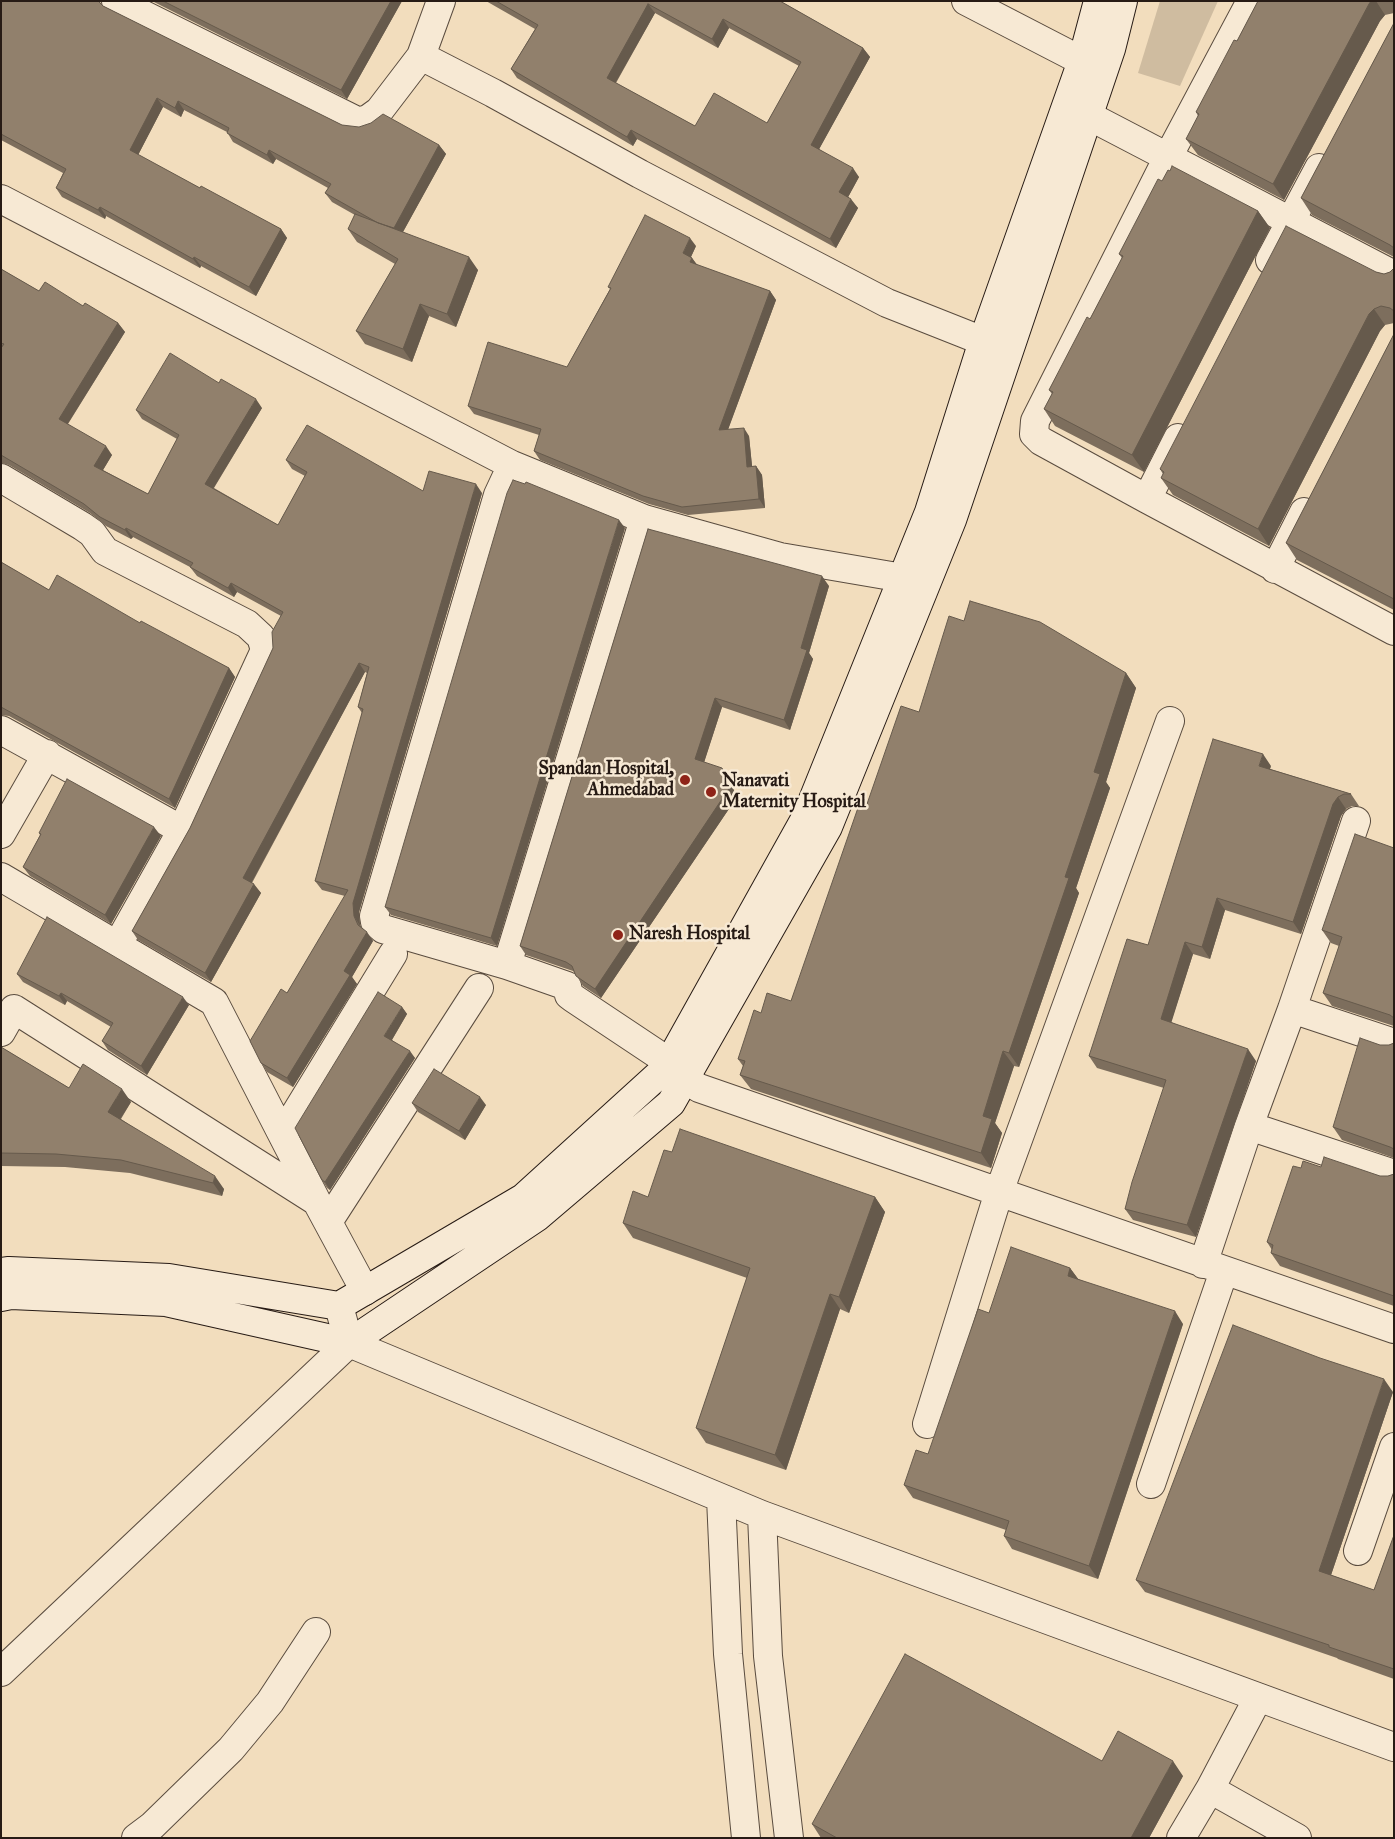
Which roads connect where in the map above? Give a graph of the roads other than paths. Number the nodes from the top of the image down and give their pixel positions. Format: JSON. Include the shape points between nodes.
{"nodes":[{"id":1,"x":116,"y":1,"type":"edge"},
{"id":2,"x":441,"y":1,"type":"edge"},
{"id":3,"x":966,"y":1,"type":"edge"},
{"id":4,"x":1098,"y":1,"type":"edge"},
{"id":5,"x":1123,"y":1,"type":"edge"},
{"id":6,"x":1251,"y":1,"type":"edge"},
{"id":7,"x":1094,"y":51,"type":"junction"},
{"id":8,"x":421,"y":56,"type":"junction"},
{"id":9,"x":1089,"y":116,"type":"junction"},
{"id":10,"x":1333,"y":142,"type":"edge"},
{"id":11,"x":1168,"y":157,"type":"junction"},
{"id":12,"x":1,"y":199,"type":"edge"},
{"id":13,"x":1291,"y":221,"type":"junction"},
{"id":14,"x":1394,"y":275,"type":"edge"},
{"id":15,"x":1259,"y":282,"type":"edge"},
{"id":16,"x":983,"y":341,"type":"junction"},
{"id":17,"x":1192,"y":412,"type":"edge"},
{"id":18,"x":512,"y":465,"type":"junction"},
{"id":19,"x":2,"y":480,"type":"edge"},
{"id":20,"x":1316,"y":489,"type":"edge"},
{"id":21,"x":1147,"y":499,"type":"junction"},
{"id":22,"x":644,"y":519,"type":"junction"},
{"id":23,"x":1275,"y":569,"type":"junction"},
{"id":24,"x":903,"y":578,"type":"junction"},
{"id":25,"x":1394,"y":631,"type":"edge"},
{"id":26,"x":1170,"y":721,"type":"dead end"},
{"id":27,"x":1,"y":730,"type":"edge"},
{"id":28,"x":46,"y":754,"type":"junction"},
{"id":29,"x":1356,"y":821,"type":"dead end"},
{"id":30,"x":182,"y":830,"type":"junction"},
{"id":31,"x":1,"y":834,"type":"edge"},
{"id":32,"x":1,"y":876,"type":"edge"},
{"id":33,"x":118,"y":944,"type":"junction"},
{"id":34,"x":393,"y":954,"type":"dead end"},
{"id":35,"x":507,"y":964,"type":"junction"},
{"id":36,"x":478,"y":988,"type":"dead end"},
{"id":37,"x":1292,"y":1009,"type":"junction"},
{"id":38,"x":6,"y":1014,"type":"edge"},
{"id":39,"x":1394,"y":1043,"type":"edge"},
{"id":40,"x":673,"y":1070,"type":"junction"},
{"id":41,"x":1250,"y":1126,"type":"junction"},
{"id":42,"x":283,"y":1134,"type":"junction"},
{"id":43,"x":1394,"y":1174,"type":"edge"},
{"id":44,"x":999,"y":1192,"type":"junction"},
{"id":45,"x":322,"y":1212,"type":"junction"},
{"id":46,"x":1214,"y":1268,"type":"junction"},
{"id":47,"x":1,"y":1272,"type":"edge"},
{"id":48,"x":365,"y":1290,"type":"junction"},
{"id":49,"x":1,"y":1297,"type":"edge"},
{"id":50,"x":339,"y":1306,"type":"junction"},
{"id":51,"x":1394,"y":1329,"type":"edge"},
{"id":52,"x":349,"y":1343,"type":"junction"},
{"id":53,"x":927,"y":1424,"type":"dead end"},
{"id":54,"x":1394,"y":1447,"type":"edge"},
{"id":55,"x":1151,"y":1484,"type":"dead end"},
{"id":56,"x":721,"y":1498,"type":"junction"},
{"id":57,"x":762,"y":1515,"type":"junction"},
{"id":58,"x":1358,"y":1551,"type":"dead end"},
{"id":59,"x":316,"y":1632,"type":"dead end"},
{"id":60,"x":1,"y":1672,"type":"edge"},
{"id":61,"x":1258,"y":1698,"type":"junction"},
{"id":62,"x":1394,"y":1748,"type":"edge"},
{"id":63,"x":1210,"y":1788,"type":"junction"},
{"id":64,"x":136,"y":1838,"type":"edge"},
{"id":65,"x":746,"y":1838,"type":"edge"},
{"id":66,"x":789,"y":1838,"type":"edge"},
{"id":67,"x":1181,"y":1838,"type":"edge"},
{"id":68,"x":1297,"y":1838,"type":"edge"}],
"edges":[{"from":1,"to":8,"type":"street","via":[[355,120],[368,119],[379,111]]},
{"from":2,"to":8,"type":"street"},
{"from":3,"to":7,"type":"street"},
{"from":4,"to":7,"type":"street"},
{"from":5,"to":7,"type":"street"},
{"from":6,"to":11,"type":"street"},
{"from":7,"to":9,"type":"street"},
{"from":7,"to":16,"type":"street"},
{"from":8,"to":16,"type":"street","via":[[887,303]]},
{"from":9,"to":11,"type":"street"},
{"from":9,"to":40,"type":"street","via":[[952,520],[828,827]]},
{"from":10,"to":13,"type":"street"},
{"from":11,"to":13,"type":"street"},
{"from":11,"to":21,"type":"street","via":[[1035,421],[1034,434],[1040,441]]},
{"from":12,"to":18,"type":"street"},
{"from":13,"to":14,"type":"street"},
{"from":13,"to":15,"type":"street"},
{"from":16,"to":24,"type":"street","via":[[929,512]]},
{"from":17,"to":21,"type":"street"},
{"from":18,"to":22,"type":"street"},
{"from":18,"to":35,"type":"street","via":[[498,495],[374,916],[375,922],[383,929]]},
{"from":19,"to":30,"type":"street","via":[[82,526],[92,533],[105,551],[246,624],[261,637],[265,650]]},
{"from":20,"to":23,"type":"street"},
{"from":21,"to":23,"type":"street"},
{"from":22,"to":24,"type":"street","via":[[780,557]]},
{"from":22,"to":35,"type":"street"},
{"from":23,"to":25,"type":"street"},
{"from":24,"to":40,"type":"street","via":[[806,817]]},
{"from":26,"to":44,"type":"street"},
{"from":27,"to":28,"type":"street"},
{"from":28,"to":30,"type":"street"},
{"from":28,"to":31,"type":"street"},
{"from":29,"to":37,"type":"street"},
{"from":30,"to":33,"type":"street"},
{"from":32,"to":33,"type":"street"},
{"from":33,"to":42,"type":"street","via":[[214,1002]]},
{"from":34,"to":42,"type":"street"},
{"from":35,"to":40,"type":"street","via":[[567,986],[573,998]]},
{"from":36,"to":45,"type":"street"},
{"from":37,"to":39,"type":"street"},
{"from":37,"to":41,"type":"street"},
{"from":38,"to":45,"type":"street"},
{"from":40,"to":44,"type":"street","via":[[699,1088]]},
{"from":40,"to":48,"type":"street","via":[[523,1198]]},
{"from":40,"to":52,"type":"street","via":[[671,1103],[537,1217]]},
{"from":41,"to":43,"type":"street"},
{"from":41,"to":46,"type":"street"},
{"from":42,"to":45,"type":"street"},
{"from":44,"to":46,"type":"street"},
{"from":44,"to":53,"type":"street"},
{"from":45,"to":48,"type":"street"},
{"from":46,"to":51,"type":"street"},
{"from":46,"to":55,"type":"street"},
{"from":47,"to":50,"type":"street","via":[[169,1278]]},
{"from":48,"to":50,"type":"street"},
{"from":49,"to":52,"type":"street","via":[[166,1302]]},
{"from":50,"to":52,"type":"street"},
{"from":52,"to":56,"type":"street"},
{"from":52,"to":60,"type":"street"},
{"from":54,"to":58,"type":"street"},
{"from":56,"to":57,"type":"street"},
{"from":56,"to":65,"type":"street","via":[[728,1654]]},
{"from":57,"to":61,"type":"street"},
{"from":57,"to":66,"type":"street","via":[[768,1656]]},
{"from":59,"to":64,"type":"street","via":[[270,1702],[231,1749]]},
{"from":61,"to":62,"type":"street"},
{"from":61,"to":63,"type":"street"},
{"from":63,"to":67,"type":"street"},
{"from":63,"to":68,"type":"street"}]}
